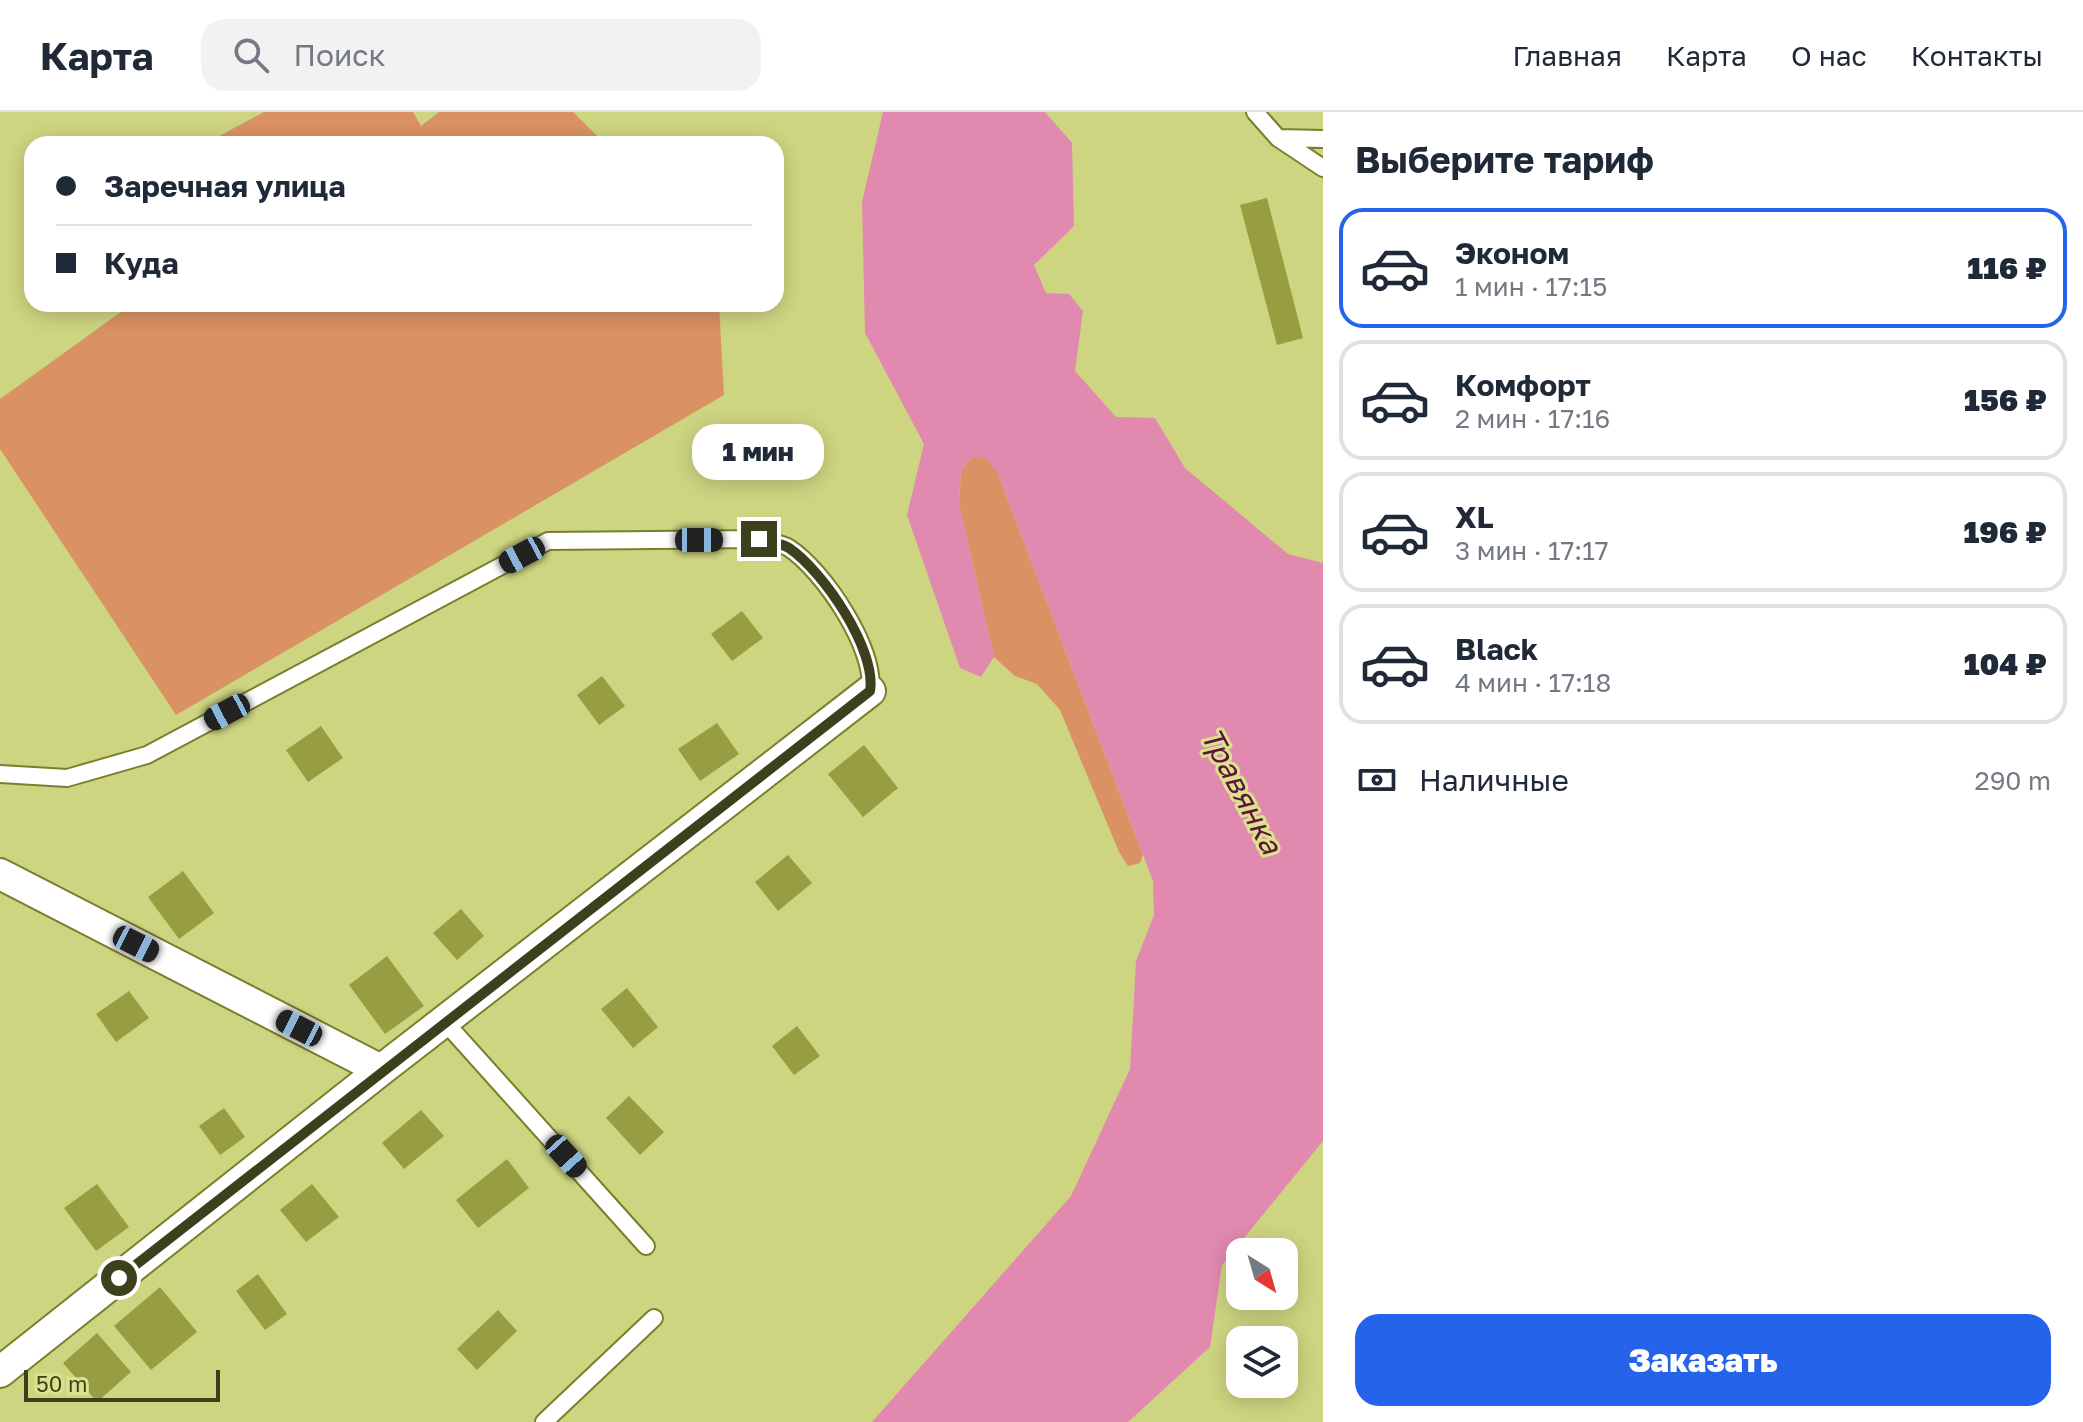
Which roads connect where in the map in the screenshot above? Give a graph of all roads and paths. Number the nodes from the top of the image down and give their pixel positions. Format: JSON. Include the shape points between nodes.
{"nodes":[{"id":1,"x":1255,"y":112,"type":"edge"},
{"id":2,"x":1278,"y":138,"type":"junction"},
{"id":3,"x":1323,"y":139,"type":"edge"},
{"id":4,"x":1323,"y":168,"type":"edge"},
{"id":5,"x":870,"y":691,"type":"joint"},
{"id":6,"x":0,"y":774,"type":"edge"},
{"id":7,"x":0,"y":874,"type":"edge"},
{"id":8,"x":444,"y":1021,"type":"junction"},
{"id":9,"x":381,"y":1070,"type":"junction"},
{"id":10,"x":646,"y":1246,"type":"dead end"},
{"id":11,"x":654,"y":1318,"type":"dead end"},
{"id":12,"x":0,"y":1372,"type":"edge"},
{"id":13,"x":544,"y":1422,"type":"edge"}],
"edges":[{"from":1,"to":2,"type":"lane"},
{"from":2,"to":3,"type":"lane"},
{"from":2,"to":4,"type":"lane"},
{"from":5,"to":6,"type":"lane","via":[[872,676],[856,632],[817,573],[787,547],[759,539],[548,541],[147,755],[67,778]]},
{"from":5,"to":8,"type":"street"},
{"from":7,"to":9,"type":"street"},
{"from":8,"to":9,"type":"street"},
{"from":8,"to":10,"type":"lane"},
{"from":9,"to":12,"type":"street"},
{"from":11,"to":13,"type":"lane"}]}
